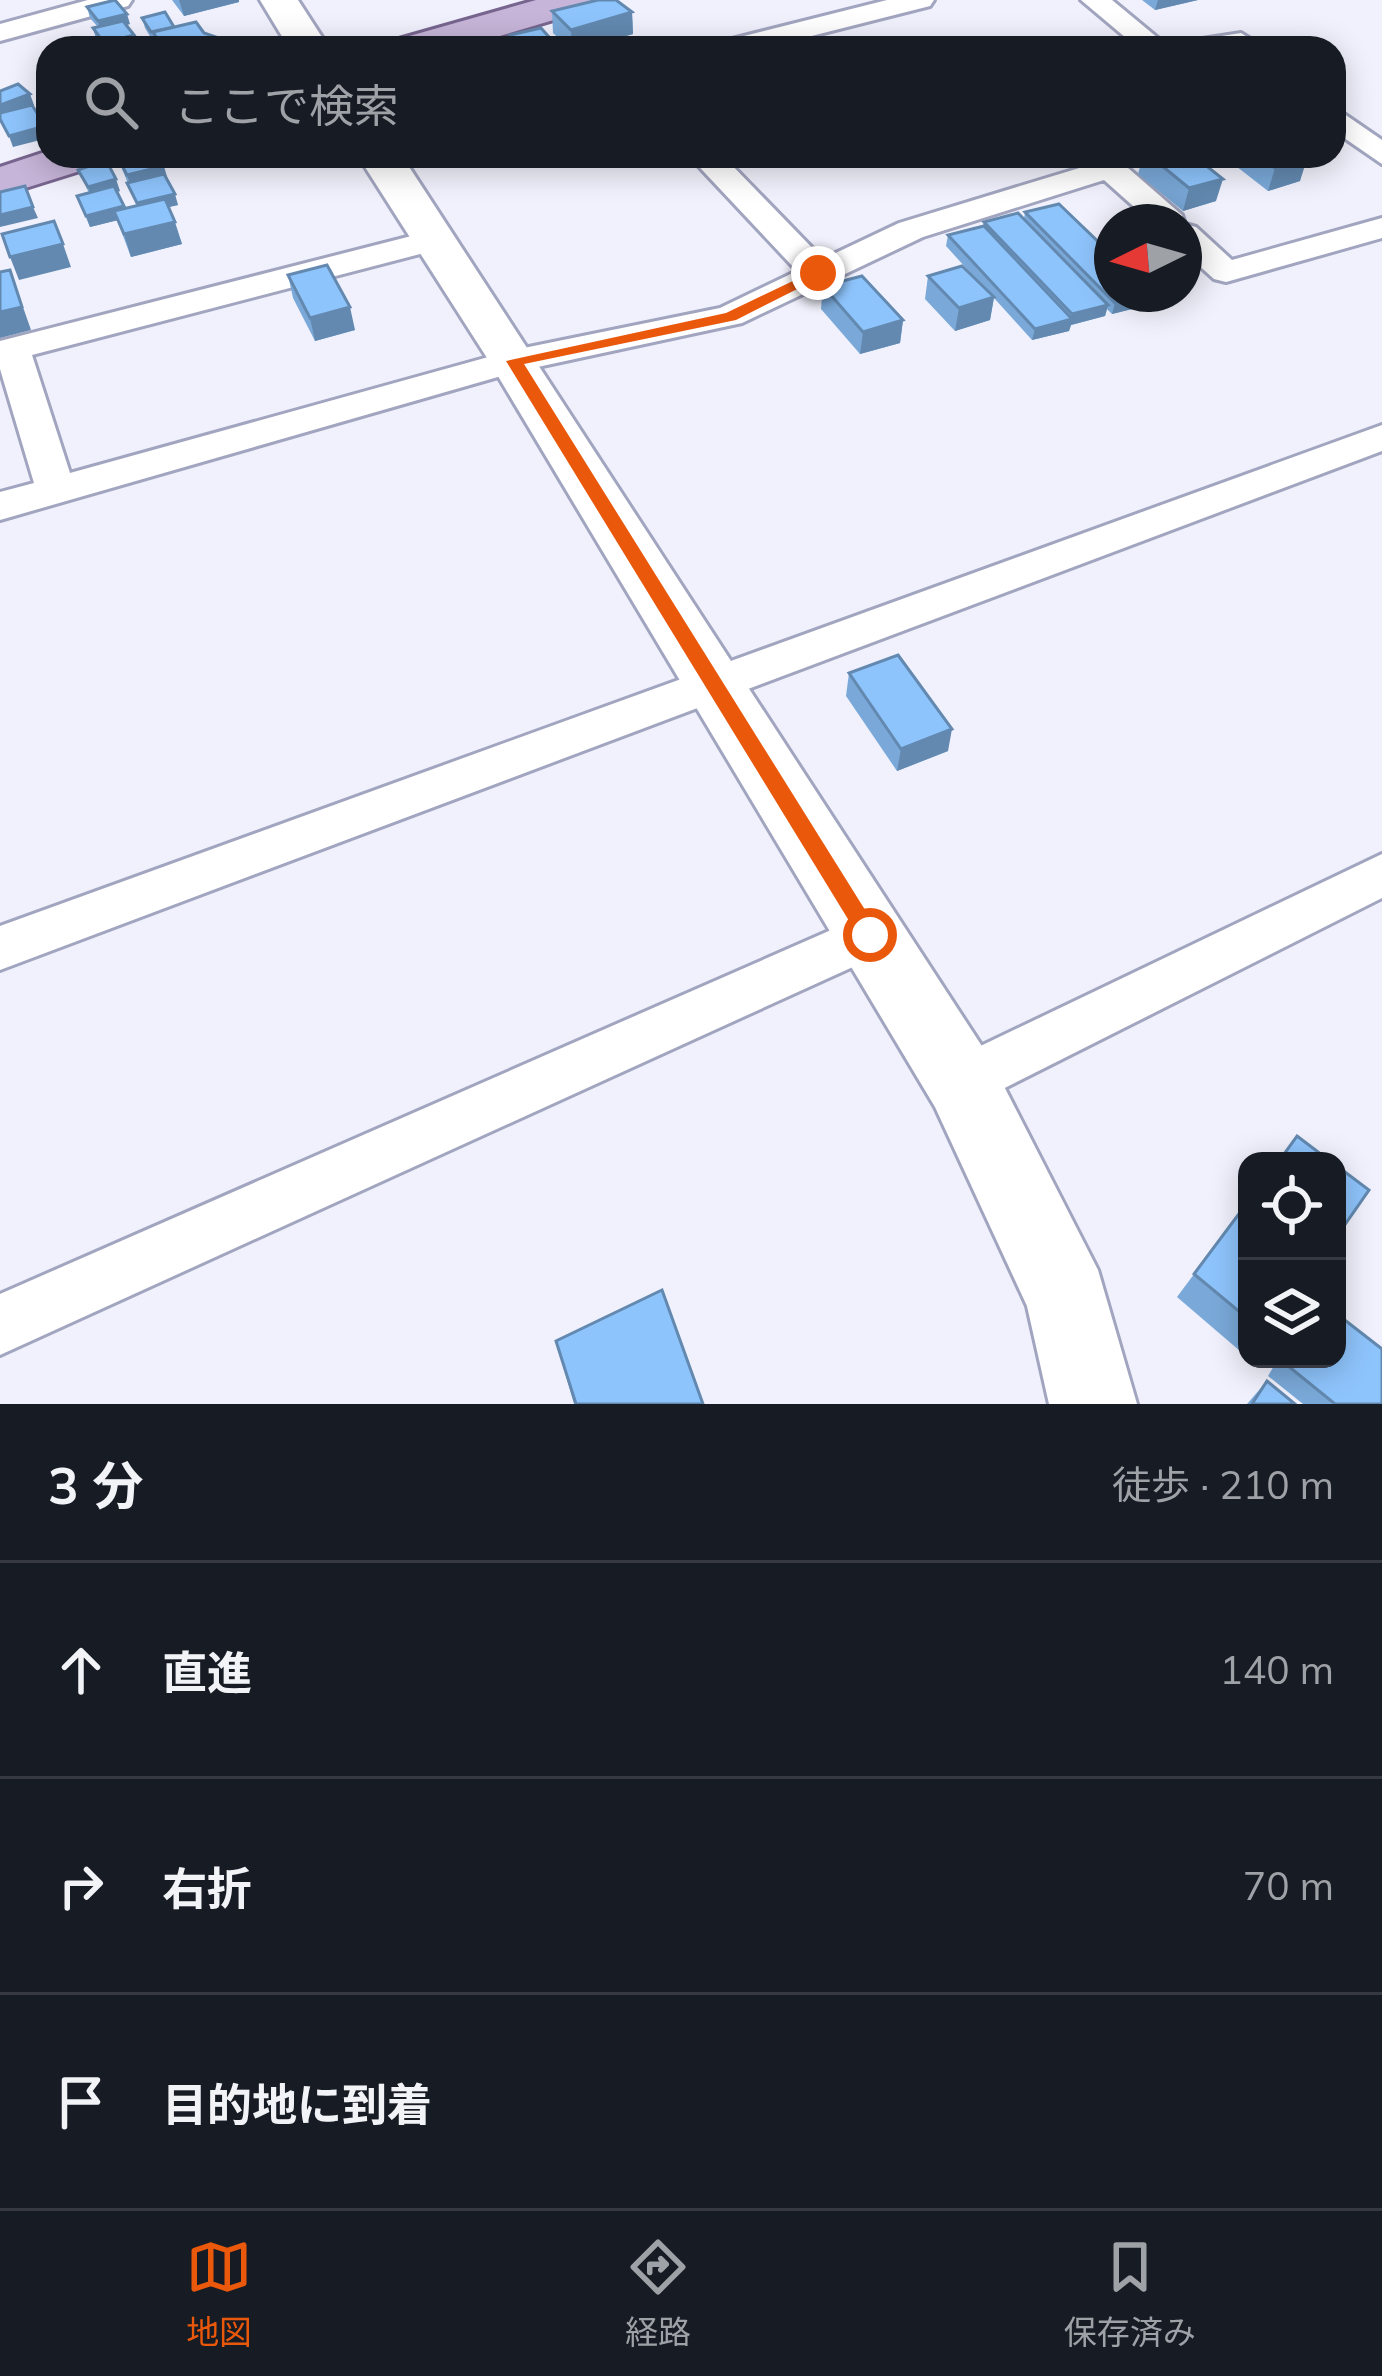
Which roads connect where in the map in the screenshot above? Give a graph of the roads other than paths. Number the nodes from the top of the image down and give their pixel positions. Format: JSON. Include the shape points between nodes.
{"nodes":[{"id":1,"x":118,"y":0,"type":"edge"},
{"id":2,"x":279,"y":0,"type":"edge"},
{"id":3,"x":580,"y":0,"type":"edge"},
{"id":4,"x":920,"y":0,"type":"edge"},
{"id":5,"x":1095,"y":0,"type":"edge"},
{"id":6,"x":0,"y":33,"type":"edge"},
{"id":7,"x":302,"y":36,"type":"edge"},
{"id":8,"x":456,"y":36,"type":"edge"},
{"id":9,"x":778,"y":36,"type":"edge"},
{"id":10,"x":1141,"y":36,"type":"edge"},
{"id":11,"x":1346,"y":124,"type":"edge"},
{"id":12,"x":1375,"y":142,"type":"edge"},
{"id":13,"x":43,"y":168,"type":"edge"},
{"id":14,"x":388,"y":168,"type":"edge"},
{"id":15,"x":717,"y":168,"type":"edge"},
{"id":16,"x":1094,"y":168,"type":"edge"},
{"id":17,"x":1118,"y":168,"type":"edge"},
{"id":18,"x":0,"y":182,"type":"edge"},
{"id":19,"x":1153,"y":204,"type":"edge"},
{"id":20,"x":1382,"y":228,"type":"edge"},
{"id":21,"x":435,"y":240,"type":"junction"},
{"id":22,"x":1202,"y":251,"type":"edge"},
{"id":23,"x":818,"y":273,"type":"junction"},
{"id":24,"x":514,"y":361,"type":"junction"},
{"id":25,"x":1382,"y":436,"type":"edge"},
{"id":26,"x":56,"y":489,"type":"junction"},
{"id":27,"x":0,"y":506,"type":"edge"},
{"id":28,"x":714,"y":687,"type":"junction"},
{"id":29,"x":1382,"y":875,"type":"edge"},
{"id":30,"x":870,"y":935,"type":"junction"},
{"id":31,"x":0,"y":948,"type":"edge"},
{"id":32,"x":962,"y":1082,"type":"junction"},
{"id":33,"x":0,"y":1325,"type":"edge"},
{"id":34,"x":1093,"y":1404,"type":"edge"}],
"edges":[{"from":1,"to":6,"type":"street"},
{"from":2,"to":7,"type":"street"},
{"from":3,"to":8,"type":"main road"},
{"from":4,"to":9,"type":"street"},
{"from":5,"to":10,"type":"street"},
{"from":11,"to":12,"type":"street"},
{"from":13,"to":18,"type":"main road"},
{"from":14,"to":21,"type":"street"},
{"from":15,"to":23,"type":"street"},
{"from":16,"to":23,"type":"street","via":[[911,230]]},
{"from":17,"to":19,"type":"street"},
{"from":20,"to":22,"type":"street","via":[[1226,272]]},
{"from":21,"to":24,"type":"street"},
{"from":21,"to":26,"type":"street","via":[[12,349]]},
{"from":23,"to":24,"type":"street","via":[[730,316]]},
{"from":24,"to":26,"type":"street"},
{"from":24,"to":28,"type":"street"},
{"from":25,"to":28,"type":"street"},
{"from":26,"to":27,"type":"street"},
{"from":28,"to":30,"type":"street"},
{"from":28,"to":31,"type":"street"},
{"from":29,"to":32,"type":"street"},
{"from":30,"to":32,"type":"street"},
{"from":30,"to":33,"type":"street"},
{"from":32,"to":34,"type":"street","via":[[1068,1300]]}]}
